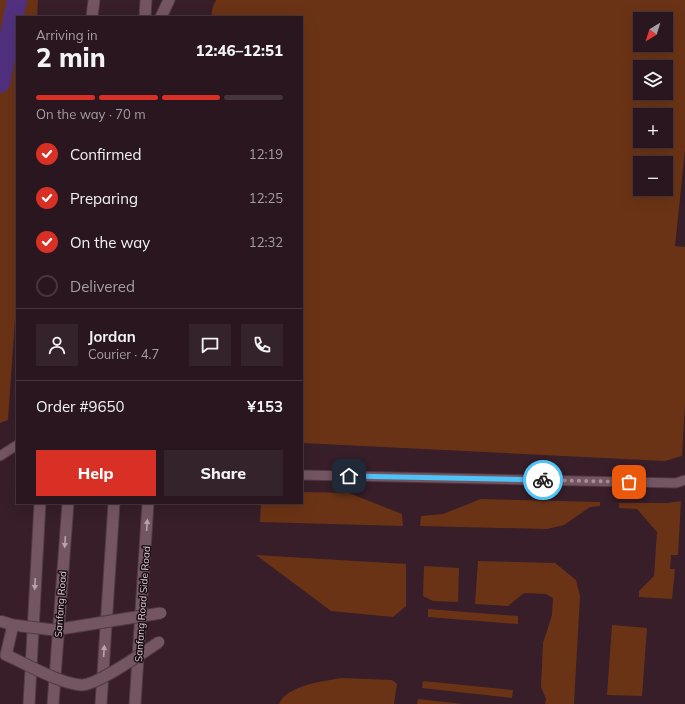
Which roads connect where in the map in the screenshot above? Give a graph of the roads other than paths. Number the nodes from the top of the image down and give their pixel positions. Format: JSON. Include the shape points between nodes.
{"nodes":[{"id":1,"x":94,"y":0,"type":"edge"},
{"id":2,"x":146,"y":0,"type":"edge"},
{"id":3,"x":169,"y":0,"type":"edge"},
{"id":4,"x":92,"y":16,"type":"edge"},
{"id":5,"x":146,"y":16,"type":"edge"},
{"id":6,"x":161,"y":16,"type":"edge"},
{"id":7,"x":16,"y":446,"type":"edge"},
{"id":8,"x":0,"y":456,"type":"edge"},
{"id":9,"x":303,"y":475,"type":"edge"},
{"id":10,"x":685,"y":480,"type":"edge"},
{"id":11,"x":40,"y":504,"type":"edge"},
{"id":12,"x":68,"y":504,"type":"edge"},
{"id":13,"x":114,"y":504,"type":"edge"},
{"id":14,"x":148,"y":504,"type":"edge"},
{"id":15,"x":161,"y":613,"type":"dead end"},
{"id":16,"x":0,"y":621,"type":"edge"},
{"id":17,"x":14,"y":625,"type":"junction"},
{"id":18,"x":159,"y":642,"type":"dead end"},
{"id":19,"x":29,"y":704,"type":"edge"},
{"id":20,"x":53,"y":704,"type":"edge"},
{"id":21,"x":101,"y":704,"type":"edge"},
{"id":22,"x":135,"y":704,"type":"edge"}],
"edges":[{"from":1,"to":4,"type":"street"},
{"from":2,"to":5,"type":"street"},
{"from":3,"to":6,"type":"street"},
{"from":7,"to":8,"type":"lane"},
{"from":9,"to":10,"type":"lane","via":[[668,483]]},
{"from":11,"to":19,"type":"street","one_way":true},
{"from":12,"to":20,"type":"street","name":"Sanfang Road","one_way":true},
{"from":21,"to":13,"type":"street","one_way":true},
{"from":22,"to":14,"type":"street","name":"Sanfang Road Side Road","one_way":true},
{"from":15,"to":17,"type":"street","bridge":true,"via":[[54,630]]},
{"from":16,"to":17,"type":"street","bridge":true},
{"from":17,"to":18,"type":"street","bridge":true,"via":[[6,655],[65,682],[82,685],[97,680]]}]}
